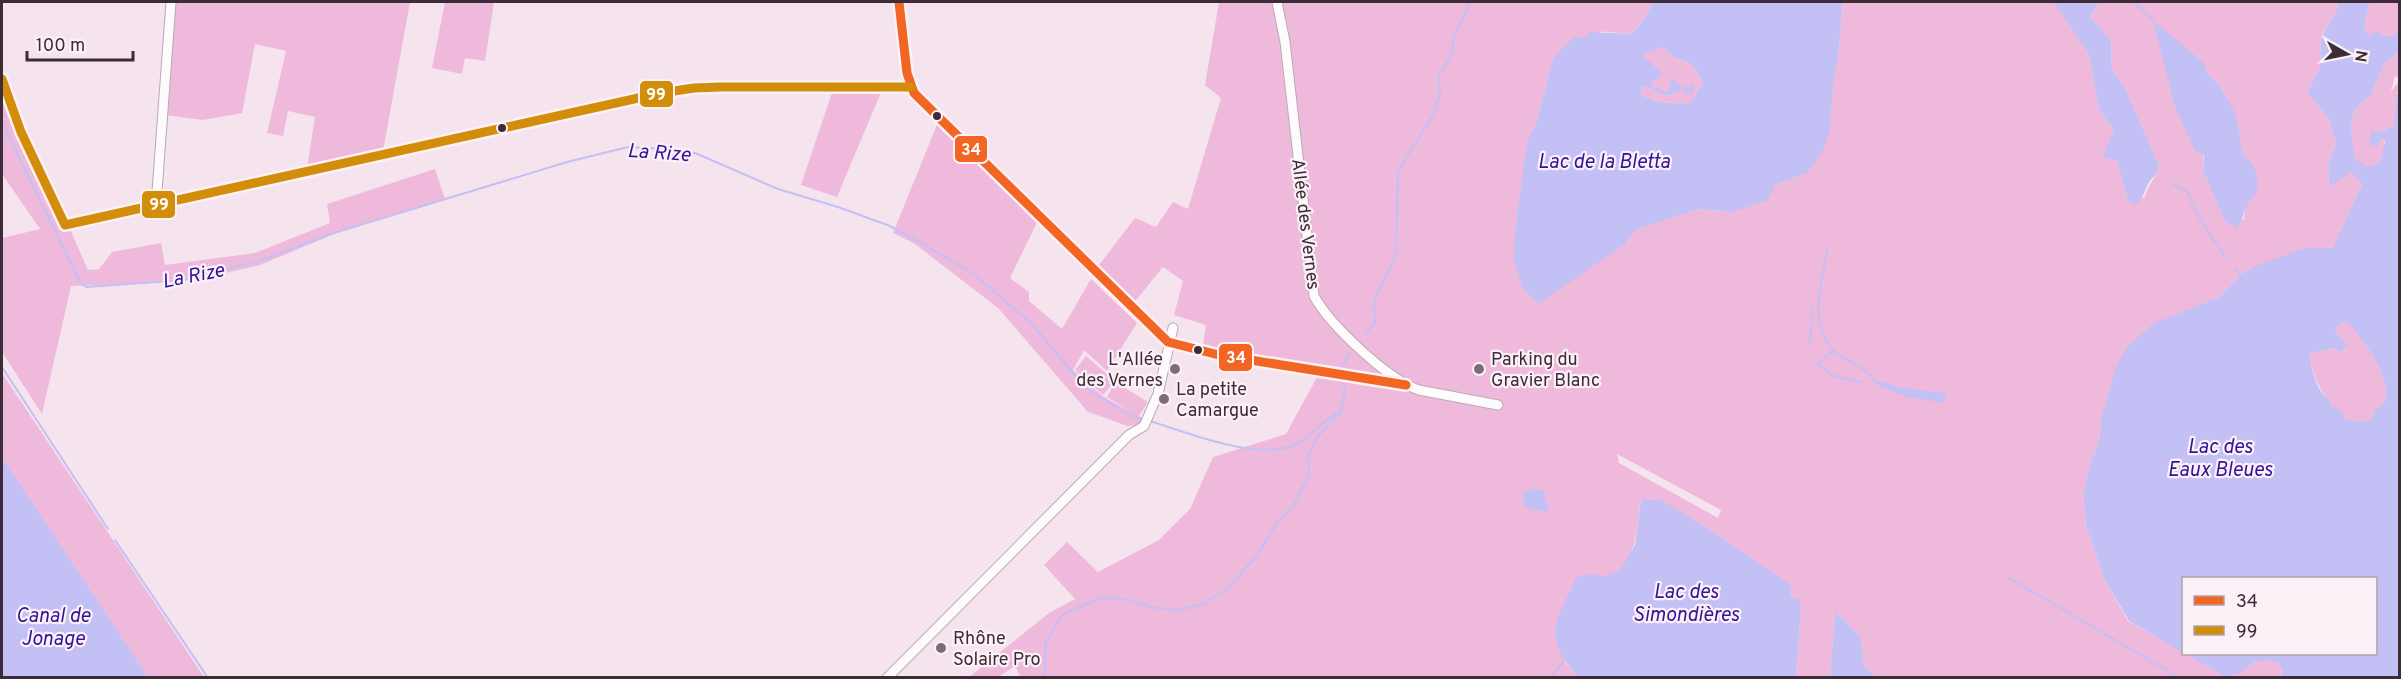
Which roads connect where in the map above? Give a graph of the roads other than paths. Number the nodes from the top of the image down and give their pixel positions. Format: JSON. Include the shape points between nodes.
{"nodes":[{"id":1,"x":171,"y":2,"type":"edge"},
{"id":2,"x":900,"y":2,"type":"edge"},
{"id":3,"x":1277,"y":2,"type":"edge"},
{"id":4,"x":2,"y":79,"type":"edge"},
{"id":5,"x":911,"y":87,"type":"junction"},
{"id":6,"x":156,"y":205,"type":"junction"},
{"id":7,"x":1173,"y":328,"type":"dead end"},
{"id":8,"x":1168,"y":342,"type":"junction"},
{"id":9,"x":1406,"y":385,"type":"junction"},
{"id":10,"x":1498,"y":405,"type":"dead end"},
{"id":11,"x":887,"y":678,"type":"edge"}],
"edges":[{"from":1,"to":6,"type":"street"},
{"from":2,"to":5,"type":"street"},
{"from":3,"to":9,"type":"street","name":"Allée des Vernes","via":[[1314,296],[1354,341]]},
{"from":4,"to":6,"type":"street","via":[[21,132],[65,225]]},
{"from":5,"to":6,"type":"street","via":[[694,88],[661,93]]},
{"from":5,"to":8,"type":"street"},
{"from":7,"to":8,"type":"street"},
{"from":8,"to":9,"type":"street","via":[[1219,355]]},
{"from":8,"to":11,"type":"street","via":[[1158,394],[1144,426],[1129,435]]},
{"from":9,"to":10,"type":"street","name":"Allée des Vernes"}]}
